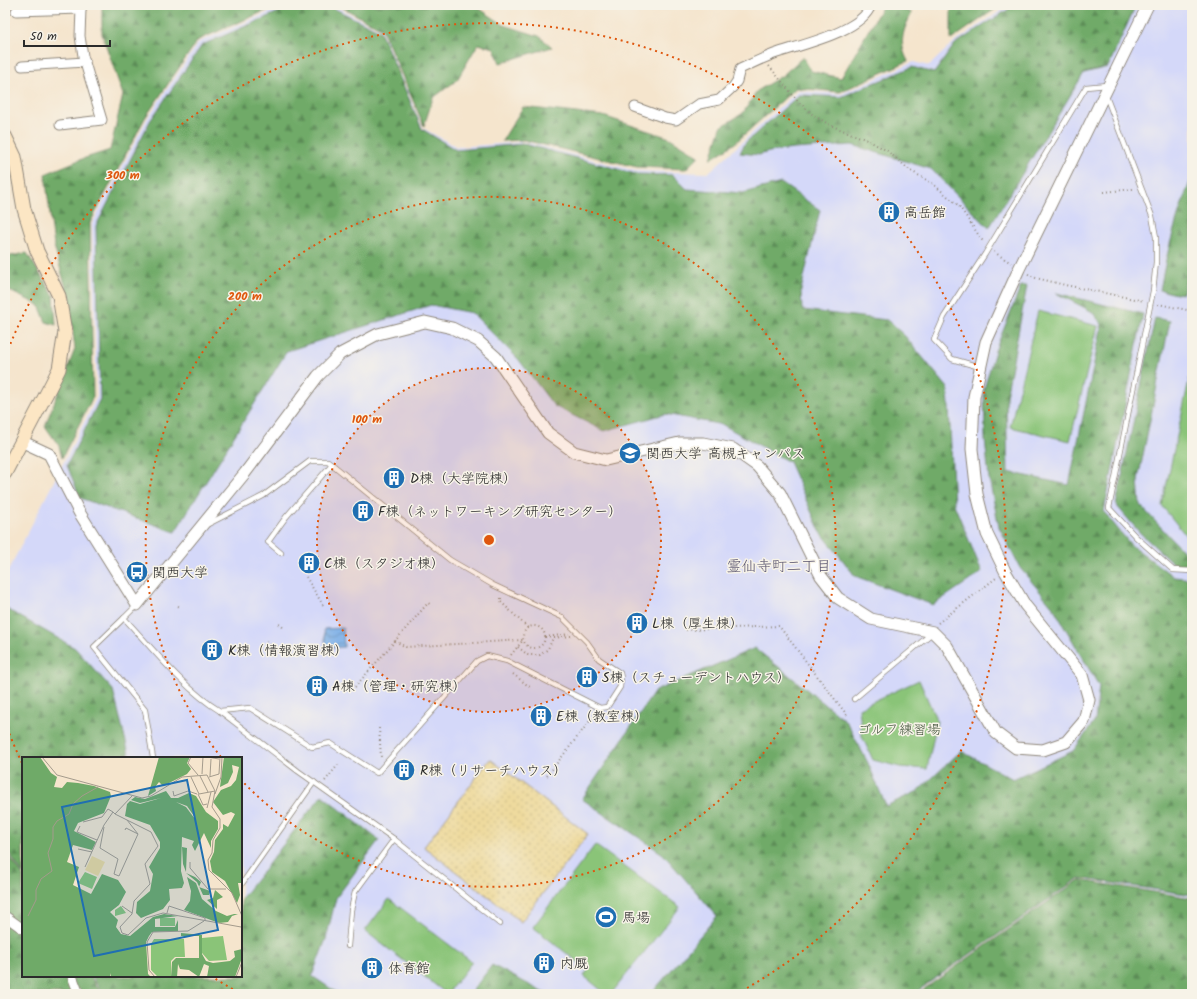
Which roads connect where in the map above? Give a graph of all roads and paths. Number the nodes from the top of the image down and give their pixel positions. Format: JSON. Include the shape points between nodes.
{"nodes":[{"id":1,"x":871,"y":5,"type":"edge"},
{"id":2,"x":1148,"y":5,"type":"edge"},
{"id":3,"x":82,"y":7,"type":"edge"},
{"id":4,"x":16,"y":11,"type":"dead end"},
{"id":5,"x":763,"y":59,"type":"junction"},
{"id":6,"x":85,"y":62,"type":"junction"},
{"id":7,"x":22,"y":66,"type":"dead end"},
{"id":8,"x":1107,"y":89,"type":"junction"},
{"id":9,"x":635,"y":107,"type":"dead end"},
{"id":10,"x":60,"y":125,"type":"dead end"},
{"id":11,"x":5,"y":136,"type":"edge"},
{"id":12,"x":1140,"y":188,"type":"junction"},
{"id":13,"x":1104,"y":192,"type":"dead end"},
{"id":14,"x":988,"y":248,"type":"junction"},
{"id":15,"x":1019,"y":269,"type":"junction"},
{"id":16,"x":1151,"y":302,"type":"junction"},
{"id":17,"x":1192,"y":311,"type":"edge"},
{"id":18,"x":980,"y":367,"type":"junction"},
{"id":19,"x":22,"y":441,"type":"junction"},
{"id":20,"x":332,"y":464,"type":"junction"},
{"id":21,"x":5,"y":473,"type":"edge"},
{"id":22,"x":200,"y":528,"type":"junction"},
{"id":23,"x":281,"y":553,"type":"dead end"},
{"id":24,"x":1005,"y":571,"type":"junction"},
{"id":25,"x":1192,"y":571,"type":"edge"},
{"id":26,"x":306,"y":577,"type":"dead end"},
{"id":27,"x":500,"y":588,"type":"junction"},
{"id":28,"x":137,"y":605,"type":"junction"},
{"id":29,"x":323,"y":605,"type":"dead end"},
{"id":30,"x":431,"y":605,"type":"dead end"},
{"id":31,"x":124,"y":618,"type":"junction"},
{"id":32,"x":279,"y":624,"type":"dead end"},
{"id":33,"x":284,"y":628,"type":"dead end"},
{"id":34,"x":528,"y":628,"type":"junction"},
{"id":35,"x":935,"y":628,"type":"junction"},
{"id":36,"x":686,"y":630,"type":"dead end"},
{"id":37,"x":581,"y":636,"type":"junction"},
{"id":38,"x":523,"y":640,"type":"junction"},
{"id":39,"x":266,"y":641,"type":"dead end"},
{"id":40,"x":395,"y":641,"type":"junction"},
{"id":41,"x":273,"y":647,"type":"dead end"},
{"id":42,"x":518,"y":647,"type":"junction"},
{"id":43,"x":507,"y":661,"type":"junction"},
{"id":44,"x":355,"y":687,"type":"dead end"},
{"id":45,"x":854,"y":699,"type":"dead end"},
{"id":46,"x":600,"y":708,"type":"junction"},
{"id":47,"x":220,"y":711,"type":"junction"},
{"id":48,"x":847,"y":714,"type":"dead end"},
{"id":49,"x":379,"y":728,"type":"dead end"},
{"id":50,"x":153,"y":757,"type":"edge"},
{"id":51,"x":338,"y":765,"type":"dead end"},
{"id":52,"x":382,"y":767,"type":"junction"},
{"id":53,"x":547,"y":776,"type":"dead end"},
{"id":54,"x":314,"y":782,"type":"junction"},
{"id":55,"x":321,"y":787,"type":"junction"},
{"id":56,"x":394,"y":839,"type":"junction"},
{"id":57,"x":242,"y":884,"type":"edge"},
{"id":58,"x":5,"y":916,"type":"edge"},
{"id":59,"x":500,"y":924,"type":"dead end"},
{"id":60,"x":22,"y":928,"type":"edge"},
{"id":61,"x":348,"y":946,"type":"dead end"},
{"id":62,"x":72,"y":977,"type":"edge"},
{"id":63,"x":79,"y":994,"type":"edge"}],
"edges":[{"from":1,"to":5,"type":"street","via":[[869,11],[840,32]]},
{"from":2,"to":8,"type":"street"},
{"from":3,"to":4,"type":"street"},
{"from":3,"to":6,"type":"street","via":[[80,36]]},
{"from":5,"to":9,"type":"street","via":[[740,69],[733,87],[719,100],[699,104],[676,120]]},
{"from":5,"to":14,"type":"path","via":[[796,100],[813,114],[832,126],[886,150],[911,171],[932,183],[959,206]]},
{"from":6,"to":7,"type":"street"},
{"from":6,"to":10,"type":"street","via":[[102,120]]},
{"from":8,"to":12,"type":"lane"},
{"from":8,"to":14,"type":"lane","via":[[1086,87]]},
{"from":8,"to":15,"type":"street"},
{"from":11,"to":19,"type":"main road","via":[[15,157],[24,209],[37,251],[59,296],[65,332],[59,369]]},
{"from":12,"to":13,"type":"path"},
{"from":12,"to":16,"type":"lane","via":[[1152,216],[1156,237]]},
{"from":14,"to":15,"type":"path"},
{"from":14,"to":18,"type":"lane","via":[[944,317],[934,340],[952,359]]},
{"from":15,"to":16,"type":"path","via":[[1036,278]]},
{"from":15,"to":18,"type":"street","via":[[986,342]]},
{"from":16,"to":17,"type":"path"},
{"from":16,"to":25,"type":"lane","via":[[1109,508],[1136,537],[1173,570]]},
{"from":18,"to":24,"type":"street","via":[[974,397],[972,449],[977,494],[987,534]]},
{"from":19,"to":21,"type":"main road"},
{"from":19,"to":28,"type":"street","via":[[49,454],[79,512]]},
{"from":20,"to":22,"type":"lane","via":[[328,461],[310,461],[263,496]]},
{"from":20,"to":23,"type":"lane","via":[[268,542]]},
{"from":20,"to":27,"type":"lane","via":[[450,560]]},
{"from":22,"to":28,"type":"street"},
{"from":22,"to":35,"type":"street","via":[[318,376],[340,354],[378,334],[425,322],[452,328],[478,341],[496,357],[548,433],[574,452],[606,460],[679,444],[703,443],[733,449],[757,466],[780,493],[821,576],[838,598],[871,619]]},
{"from":24,"to":35,"type":"path"},
{"from":24,"to":35,"type":"street","via":[[1025,605],[1082,675],[1089,700],[1084,721],[1066,742],[1043,750],[1016,748],[996,733]]},
{"from":26,"to":29,"type":"path"},
{"from":27,"to":34,"type":"path","via":[[502,602]]},
{"from":27,"to":37,"type":"lane","via":[[562,617]]},
{"from":28,"to":31,"type":"lane"},
{"from":30,"to":40,"type":"path","via":[[428,603]]},
{"from":31,"to":47,"type":"lane","via":[[185,683],[208,704]]},
{"from":31,"to":50,"type":"lane","via":[[94,647],[145,710]]},
{"from":32,"to":33,"type":"path"},
{"from":34,"to":38,"type":"path"},
{"from":34,"to":38,"type":"path","via":[[539,628],[544,633],[544,640],[540,646],[534,648],[527,646]]},
{"from":35,"to":45,"type":"lane"},
{"from":36,"to":48,"type":"path","via":[[779,626]]},
{"from":37,"to":42,"type":"path","via":[[553,638],[548,649],[540,655],[528,655]]},
{"from":37,"to":46,"type":"lane","via":[[599,659],[620,673],[620,686],[609,704]]},
{"from":38,"to":40,"type":"path","via":[[406,647]]},
{"from":38,"to":42,"type":"path"},
{"from":39,"to":41,"type":"path"},
{"from":40,"to":44,"type":"path"},
{"from":42,"to":43,"type":"path"},
{"from":43,"to":46,"type":"lane"},
{"from":43,"to":52,"type":"lane","via":[[487,656],[476,661]]},
{"from":46,"to":53,"type":"path"},
{"from":47,"to":52,"type":"lane","via":[[250,708],[312,747],[330,743],[377,773]]},
{"from":47,"to":54,"type":"lane"},
{"from":49,"to":52,"type":"path"},
{"from":51,"to":55,"type":"path"},
{"from":54,"to":55,"type":"lane"},
{"from":54,"to":57,"type":"lane"},
{"from":55,"to":56,"type":"lane"},
{"from":56,"to":59,"type":"lane"},
{"from":56,"to":61,"type":"lane","via":[[355,892]]},
{"from":58,"to":60,"type":"street"},
{"from":62,"to":63,"type":"street"}]}
